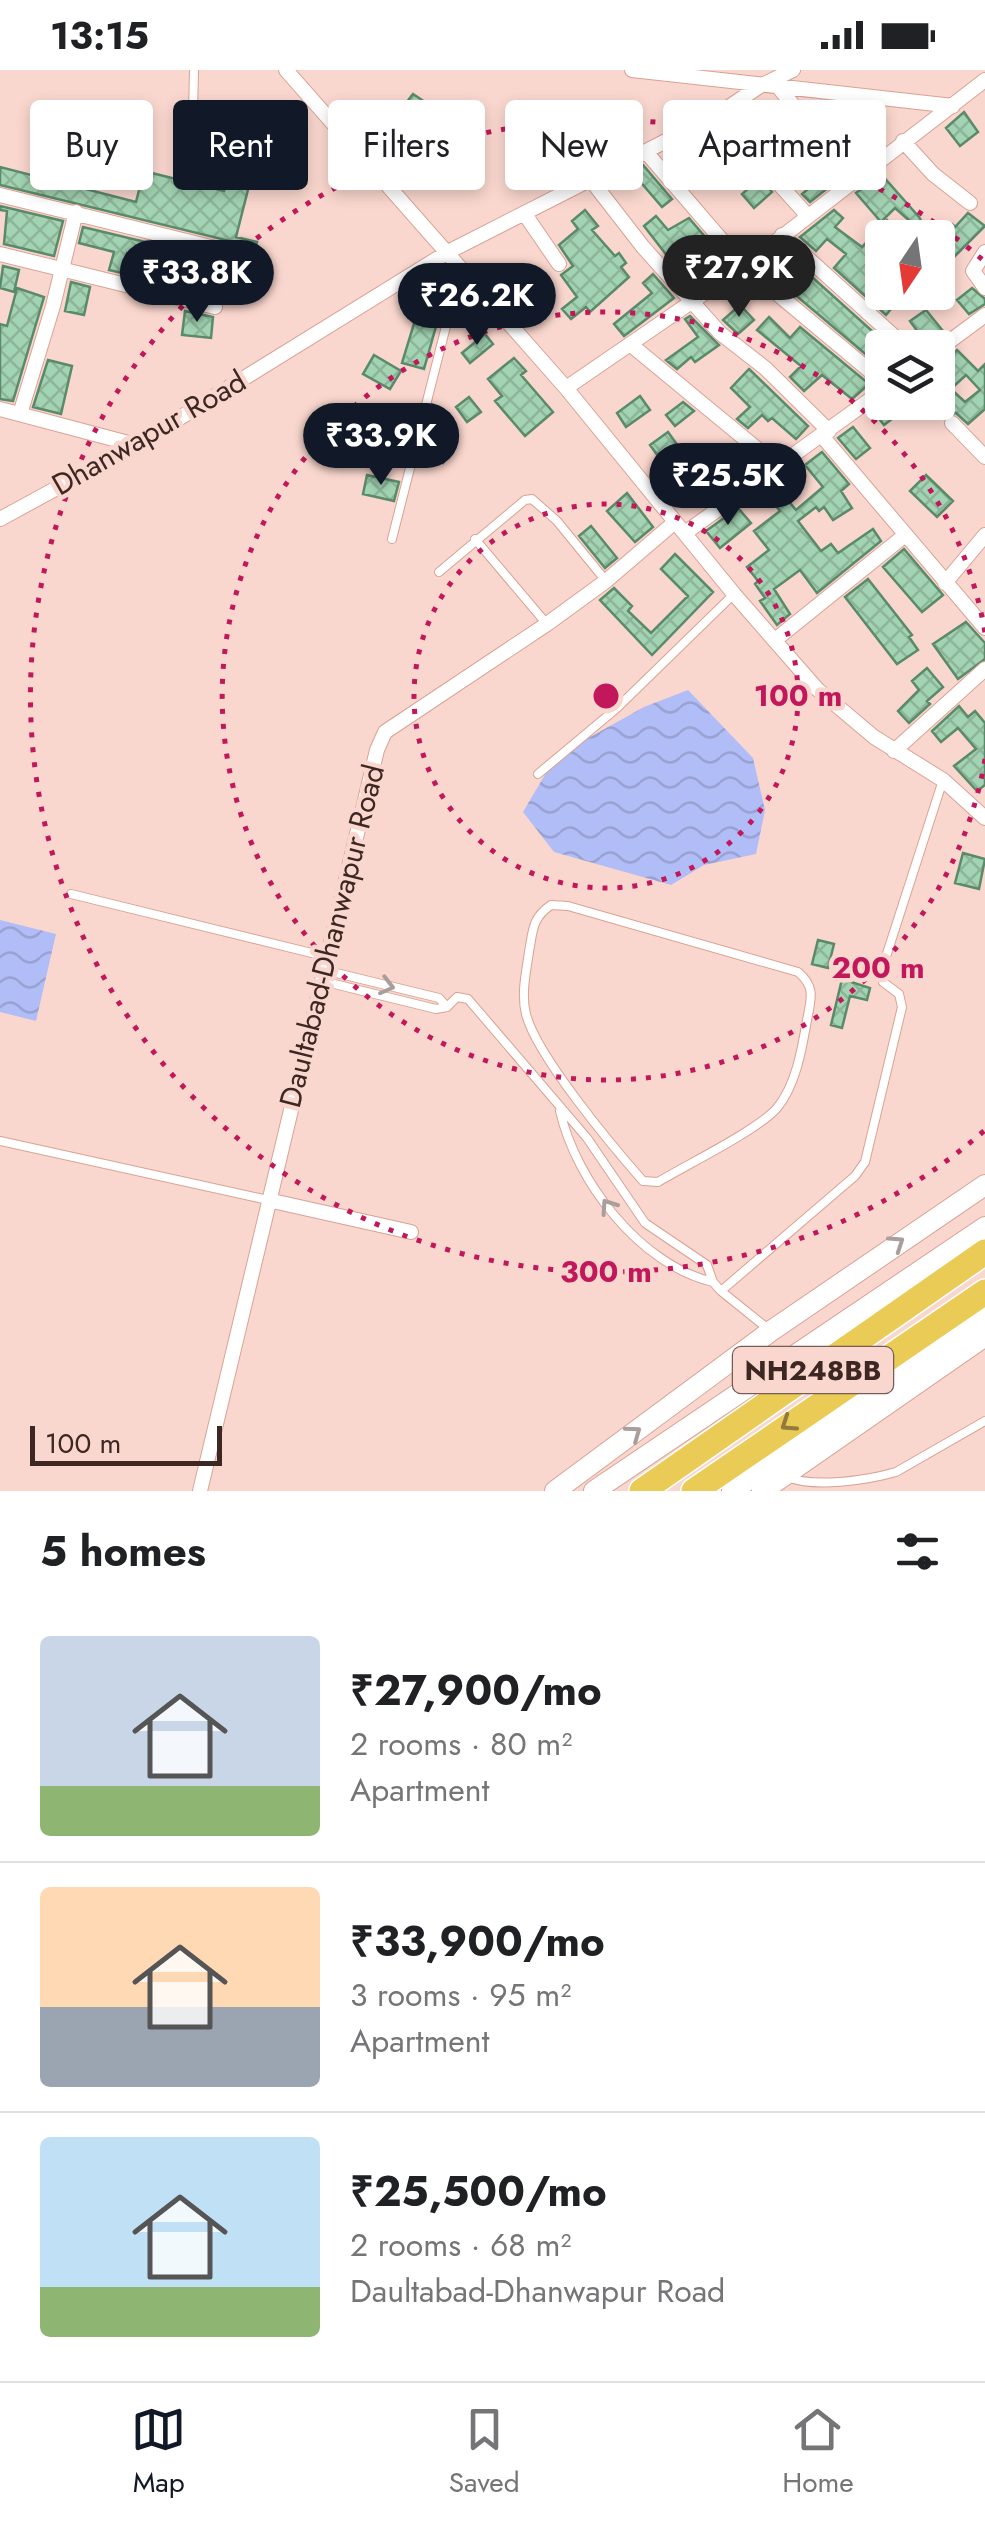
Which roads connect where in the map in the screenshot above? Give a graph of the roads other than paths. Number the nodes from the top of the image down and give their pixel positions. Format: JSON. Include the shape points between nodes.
{"nodes":[{"id":1,"x":194,"y":70,"type":"edge"},
{"id":2,"x":286,"y":70,"type":"edge"},
{"id":3,"x":632,"y":70,"type":"edge"},
{"id":4,"x":793,"y":70,"type":"edge"},
{"id":5,"x":656,"y":72,"type":"edge"},
{"id":6,"x":985,"y":80,"type":"edge"},
{"id":7,"x":760,"y":86,"type":"junction"},
{"id":8,"x":780,"y":89,"type":"junction"},
{"id":9,"x":193,"y":100,"type":"edge"},
{"id":10,"x":740,"y":100,"type":"edge"},
{"id":11,"x":789,"y":100,"type":"edge"},
{"id":12,"x":953,"y":106,"type":"junction"},
{"id":13,"x":903,"y":141,"type":"junction"},
{"id":14,"x":663,"y":143,"type":"edge"},
{"id":15,"x":646,"y":152,"type":"junction"},
{"id":16,"x":643,"y":154,"type":"edge"},
{"id":17,"x":886,"y":154,"type":"edge"},
{"id":18,"x":571,"y":190,"type":"edge"},
{"id":19,"x":599,"y":190,"type":"edge"},
{"id":20,"x":785,"y":190,"type":"edge"},
{"id":21,"x":840,"y":190,"type":"edge"},
{"id":22,"x":2,"y":196,"type":"edge"},
{"id":23,"x":970,"y":203,"type":"dead end"},
{"id":24,"x":76,"y":212,"type":"junction"},
{"id":25,"x":524,"y":213,"type":"junction"},
{"id":26,"x":0,"y":214,"type":"edge"},
{"id":27,"x":807,"y":215,"type":"junction"},
{"id":28,"x":782,"y":235,"type":"junction"},
{"id":29,"x":228,"y":251,"type":"dead end"},
{"id":30,"x":448,"y":252,"type":"junction"},
{"id":31,"x":985,"y":252,"type":"edge"},
{"id":32,"x":0,"y":254,"type":"edge"},
{"id":33,"x":559,"y":264,"type":"dead end"},
{"id":34,"x":744,"y":266,"type":"junction"},
{"id":35,"x":461,"y":267,"type":"junction"},
{"id":36,"x":61,"y":272,"type":"junction"},
{"id":37,"x":985,"y":288,"type":"edge"},
{"id":38,"x":691,"y":300,"type":"junction"},
{"id":39,"x":215,"y":306,"type":"dead end"},
{"id":40,"x":985,"y":316,"type":"edge"},
{"id":41,"x":887,"y":330,"type":"edge"},
{"id":42,"x":955,"y":338,"type":"edge"},
{"id":43,"x":630,"y":344,"type":"junction"},
{"id":44,"x":865,"y":367,"type":"edge"},
{"id":45,"x":566,"y":388,"type":"junction"},
{"id":46,"x":865,"y":404,"type":"edge"},
{"id":47,"x":0,"y":409,"type":"edge"},
{"id":48,"x":20,"y":414,"type":"junction"},
{"id":49,"x":952,"y":423,"type":"dead end"},
{"id":50,"x":825,"y":433,"type":"junction"},
{"id":51,"x":136,"y":445,"type":"junction"},
{"id":52,"x":985,"y":456,"type":"edge"},
{"id":53,"x":779,"y":466,"type":"junction"},
{"id":54,"x":0,"y":519,"type":"edge"},
{"id":55,"x":680,"y":527,"type":"junction"},
{"id":56,"x":985,"y":535,"type":"edge"},
{"id":57,"x":904,"y":536,"type":"junction"},
{"id":58,"x":475,"y":539,"type":"junction"},
{"id":59,"x":392,"y":540,"type":"dead end"},
{"id":60,"x":439,"y":572,"type":"dead end"},
{"id":61,"x":606,"y":581,"type":"junction"},
{"id":62,"x":945,"y":583,"type":"junction"},
{"id":63,"x":734,"y":594,"type":"junction"},
{"id":64,"x":547,"y":624,"type":"junction"},
{"id":65,"x":985,"y":628,"type":"edge"},
{"id":66,"x":775,"y":640,"type":"junction"},
{"id":67,"x":985,"y":669,"type":"edge"},
{"id":68,"x":894,"y":752,"type":"junction"},
{"id":69,"x":538,"y":774,"type":"dead end"},
{"id":70,"x":943,"y":780,"type":"junction"},
{"id":71,"x":985,"y":818,"type":"edge"},
{"id":72,"x":71,"y":894,"type":"dead end"},
{"id":73,"x":325,"y":969,"type":"junction"},
{"id":74,"x":553,"y":1066,"type":"junction"},
{"id":75,"x":538,"y":1078,"type":"junction"},
{"id":76,"x":560,"y":1109,"type":"junction"},
{"id":77,"x":0,"y":1142,"type":"edge"},
{"id":78,"x":985,"y":1185,"type":"edge"},
{"id":79,"x":268,"y":1200,"type":"junction"},
{"id":80,"x":985,"y":1227,"type":"edge"},
{"id":81,"x":411,"y":1232,"type":"dead end"},
{"id":82,"x":985,"y":1252,"type":"edge"},
{"id":83,"x":713,"y":1282,"type":"junction"},
{"id":84,"x":721,"y":1291,"type":"junction"},
{"id":85,"x":985,"y":1292,"type":"edge"},
{"id":86,"x":985,"y":1318,"type":"edge"},
{"id":87,"x":771,"y":1331,"type":"junction"},
{"id":88,"x":985,"y":1336,"type":"edge"},
{"id":89,"x":985,"y":1421,"type":"edge"},
{"id":90,"x":784,"y":1476,"type":"junction"},
{"id":91,"x":200,"y":1491,"type":"edge"},
{"id":92,"x":555,"y":1491,"type":"edge"},
{"id":93,"x":594,"y":1491,"type":"edge"},
{"id":94,"x":642,"y":1491,"type":"edge"},
{"id":95,"x":694,"y":1491,"type":"edge"},
{"id":96,"x":732,"y":1491,"type":"edge"},
{"id":97,"x":762,"y":1491,"type":"edge"}],
"edges":[{"from":1,"to":9,"type":"lane"},
{"from":2,"to":30,"type":"street"},
{"from":3,"to":5,"type":"street"},
{"from":4,"to":7,"type":"street","name":"Dhanwapur Road"},
{"from":5,"to":7,"type":"street"},
{"from":6,"to":12,"type":"street"},
{"from":7,"to":8,"type":"street"},
{"from":7,"to":10,"type":"street","name":"Dhanwapur Road"},
{"from":8,"to":11,"type":"street"},
{"from":8,"to":12,"type":"street"},
{"from":12,"to":13,"type":"street"},
{"from":13,"to":17,"type":"street"},
{"from":13,"to":23,"type":"street"},
{"from":14,"to":15,"type":"street","name":"Dhanwapur Road"},
{"from":15,"to":16,"type":"street","name":"Dhanwapur Road"},
{"from":15,"to":34,"type":"street"},
{"from":18,"to":25,"type":"street","name":"Dhanwapur Road"},
{"from":19,"to":38,"type":"street"},
{"from":20,"to":27,"type":"street"},
{"from":21,"to":27,"type":"street"},
{"from":22,"to":24,"type":"street"},
{"from":22,"to":26,"type":"street"},
{"from":24,"to":29,"type":"street"},
{"from":24,"to":36,"type":"street"},
{"from":25,"to":30,"type":"street","name":"Dhanwapur Road"},
{"from":25,"to":33,"type":"street"},
{"from":27,"to":28,"type":"street"},
{"from":28,"to":34,"type":"street"},
{"from":28,"to":41,"type":"street"},
{"from":30,"to":35,"type":"street"},
{"from":30,"to":51,"type":"street","name":"Dhanwapur Road"},
{"from":31,"to":37,"type":"street","via":[[972,270]]},
{"from":32,"to":36,"type":"street"},
{"from":34,"to":38,"type":"street"},
{"from":34,"to":44,"type":"street"},
{"from":35,"to":45,"type":"street"},
{"from":35,"to":59,"type":"lane"},
{"from":36,"to":39,"type":"street"},
{"from":36,"to":48,"type":"street"},
{"from":38,"to":43,"type":"street"},
{"from":38,"to":50,"type":"street"},
{"from":40,"to":42,"type":"street"},
{"from":43,"to":45,"type":"street"},
{"from":43,"to":53,"type":"street"},
{"from":45,"to":55,"type":"street"},
{"from":46,"to":50,"type":"street","name":"Daultabad-Dhanwapur Road"},
{"from":47,"to":48,"type":"street"},
{"from":48,"to":51,"type":"street"},
{"from":49,"to":52,"type":"street"},
{"from":50,"to":53,"type":"street","name":"Daultabad-Dhanwapur Road"},
{"from":50,"to":57,"type":"street"},
{"from":51,"to":54,"type":"street","name":"Dhanwapur Road"},
{"from":53,"to":55,"type":"street","name":"Daultabad-Dhanwapur Road"},
{"from":55,"to":61,"type":"street","name":"Daultabad-Dhanwapur Road"},
{"from":55,"to":63,"type":"street"},
{"from":56,"to":62,"type":"street"},
{"from":57,"to":62,"type":"street"},
{"from":57,"to":66,"type":"street"},
{"from":58,"to":60,"type":"lane"},
{"from":58,"to":61,"type":"lane","via":[[532,499]]},
{"from":58,"to":64,"type":"lane"},
{"from":61,"to":64,"type":"street","name":"Daultabad-Dhanwapur Road"},
{"from":62,"to":65,"type":"street"},
{"from":63,"to":66,"type":"street"},
{"from":63,"to":69,"type":"lane"},
{"from":64,"to":73,"type":"street","name":"Daultabad-Dhanwapur Road","via":[[385,732]]},
{"from":66,"to":68,"type":"street","via":[[817,689]]},
{"from":67,"to":68,"type":"street"},
{"from":68,"to":70,"type":"street"},
{"from":70,"to":71,"type":"street"},
{"from":70,"to":84,"type":"lane","via":[[882,970],[902,1007],[865,1162]]},
{"from":72,"to":73,"type":"lane"},
{"from":73,"to":75,"type":"lane","via":[[436,1010],[457,997],[468,999]]},
{"from":73,"to":79,"type":"street","name":"Daultabad-Dhanwapur Road"},
{"from":74,"to":74,"type":"lane","via":[[643,1181],[658,1182],[776,1108],[796,1068],[813,993],[798,972],[551,905],[538,914],[532,931],[524,1010]]},
{"from":74,"to":75,"type":"lane"},
{"from":75,"to":76,"type":"lane"},
{"from":76,"to":83,"type":"lane","via":[[645,1223],[707,1265]]},
{"from":83,"to":76,"type":"lane","one_way":true,"via":[[694,1278],[623,1227],[568,1142]]},
{"from":77,"to":79,"type":"lane"},
{"from":87,"to":78,"type":"street","one_way":true},
{"from":79,"to":81,"type":"street"},
{"from":79,"to":91,"type":"street","name":"Daultabad-Dhanwapur Road"},
{"from":80,"to":93,"type":"street"},
{"from":82,"to":94,"type":"highway","number":"NH248BB"},
{"from":83,"to":84,"type":"lane"},
{"from":84,"to":87,"type":"lane"},
{"from":85,"to":95,"type":"highway","number":"NH248BB","one_way":true},
{"from":86,"to":96,"type":"street"},
{"from":92,"to":87,"type":"street","one_way":true},
{"from":88,"to":90,"type":"street"},
{"from":89,"to":90,"type":"lane","via":[[884,1476],[810,1484]]},
{"from":90,"to":97,"type":"street"}]}
